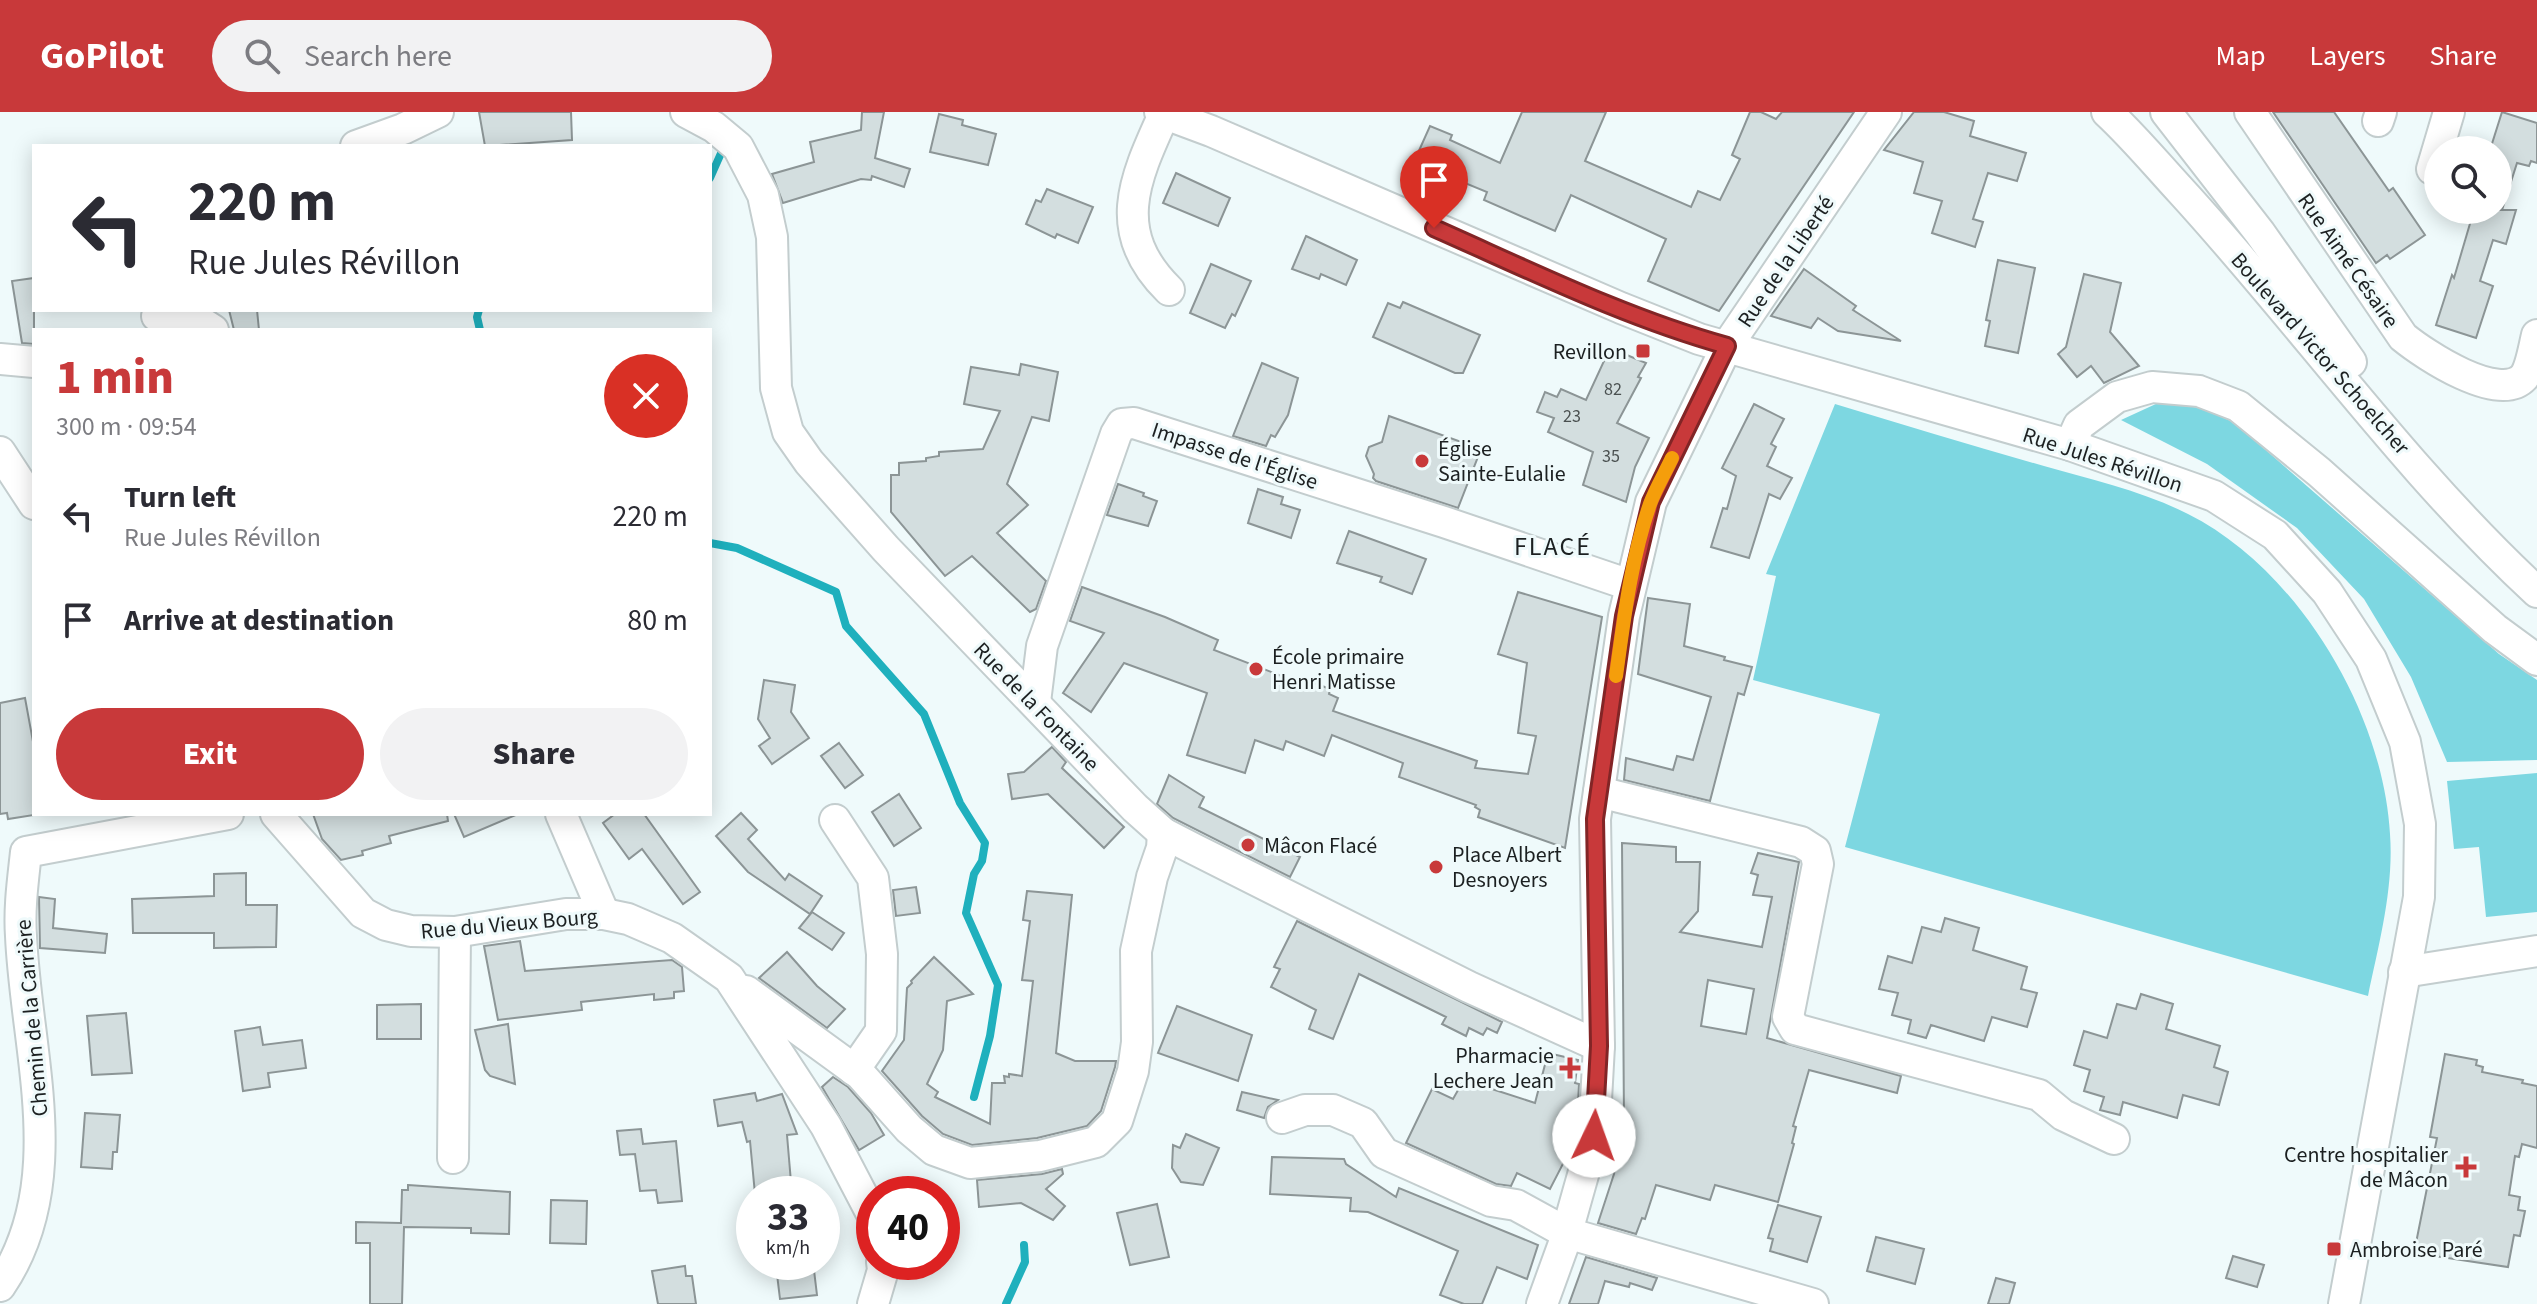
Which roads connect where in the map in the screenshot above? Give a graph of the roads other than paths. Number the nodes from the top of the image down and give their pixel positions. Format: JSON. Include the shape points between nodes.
{"nodes":[{"id":1,"x":438,"y":112,"type":"edge"},
{"id":2,"x":686,"y":112,"type":"edge"},
{"id":3,"x":736,"y":112,"type":"edge"},
{"id":4,"x":1164,"y":112,"type":"edge"},
{"id":5,"x":1886,"y":112,"type":"edge"},
{"id":6,"x":2107,"y":112,"type":"edge"},
{"id":7,"x":2166,"y":112,"type":"edge"},
{"id":8,"x":2250,"y":112,"type":"edge"},
{"id":9,"x":2449,"y":112,"type":"edge"},
{"id":10,"x":2442,"y":136,"type":"edge"},
{"id":11,"x":362,"y":144,"type":"edge"},
{"id":12,"x":738,"y":147,"type":"junction"},
{"id":13,"x":1169,"y":290,"type":"dead end"},
{"id":14,"x":153,"y":319,"type":"edge"},
{"id":15,"x":210,"y":328,"type":"edge"},
{"id":16,"x":2537,"y":335,"type":"edge"},
{"id":17,"x":1727,"y":346,"type":"junction"},
{"id":18,"x":1,"y":361,"type":"edge"},
{"id":19,"x":32,"y":362,"type":"edge"},
{"id":20,"x":2070,"y":445,"type":"junction"},
{"id":21,"x":0,"y":452,"type":"edge"},
{"id":22,"x":32,"y":501,"type":"edge"},
{"id":23,"x":2454,"y":507,"type":"junction"},
{"id":24,"x":1630,"y":585,"type":"junction"},
{"id":25,"x":2537,"y":592,"type":"edge"},
{"id":26,"x":2537,"y":660,"type":"edge"},
{"id":27,"x":1035,"y":702,"type":"junction"},
{"id":28,"x":1599,"y":792,"type":"junction"},
{"id":29,"x":216,"y":816,"type":"edge"},
{"id":30,"x":278,"y":816,"type":"edge"},
{"id":31,"x":562,"y":816,"type":"edge"},
{"id":32,"x":835,"y":820,"type":"dead end"},
{"id":33,"x":1163,"y":833,"type":"junction"},
{"id":34,"x":13,"y":851,"type":"edge"},
{"id":35,"x":604,"y":914,"type":"junction"},
{"id":36,"x":455,"y":932,"type":"junction"},
{"id":37,"x":2537,"y":951,"type":"edge"},
{"id":38,"x":2404,"y":972,"type":"junction"},
{"id":39,"x":729,"y":978,"type":"junction"},
{"id":40,"x":1599,"y":1046,"type":"junction"},
{"id":41,"x":854,"y":1070,"type":"junction"},
{"id":42,"x":1282,"y":1118,"type":"dead end"},
{"id":43,"x":2114,"y":1139,"type":"dead end"},
{"id":44,"x":453,"y":1158,"type":"dead end"},
{"id":45,"x":856,"y":1183,"type":"edge"},
{"id":46,"x":1567,"y":1233,"type":"junction"},
{"id":47,"x":880,"y":1280,"type":"edge"},
{"id":48,"x":0,"y":1286,"type":"edge"},
{"id":49,"x":873,"y":1304,"type":"edge"},
{"id":50,"x":1542,"y":1304,"type":"edge"},
{"id":51,"x":1813,"y":1304,"type":"edge"},
{"id":52,"x":2344,"y":1304,"type":"edge"}],
"edges":[{"from":1,"to":11,"type":"street"},
{"from":2,"to":12,"type":"street","name":"Rue de la Fontaine"},
{"from":3,"to":12,"type":"street","name":"Rue de la Fontaine"},
{"from":4,"to":13,"type":"street","via":[[1139,168],[1132,224],[1145,260]]},
{"from":4,"to":17,"type":"street","name":"Rue Jules Révillon","via":[[1621,308]]},
{"from":5,"to":17,"type":"street","name":"Rue de la Liberté"},
{"from":6,"to":23,"type":"street","name":"Boulevard Victor Schoelcher","via":[[2214,227]]},
{"from":7,"to":23,"type":"street","via":[[2260,233]]},
{"from":8,"to":16,"type":"street","name":"Rue Aimé Césaire","via":[[2403,337],[2425,355],[2493,386],[2510,386],[2525,376]]},
{"from":9,"to":10,"type":"street"},
{"from":12,"to":27,"type":"street","name":"Rue de la Fontaine","via":[[763,195],[772,237],[776,388],[788,432],[886,549]]},
{"from":14,"to":15,"type":"street","via":[[199,321]]},
{"from":17,"to":20,"type":"street","name":"Rue Jules Révillon"},
{"from":17,"to":24,"type":"street","name":"Rue de la Liberté","via":[[1651,502]]},
{"from":18,"to":19,"type":"street"},
{"from":20,"to":26,"type":"street","via":[[2079,425],[2117,397],[2152,387],[2199,391],[2238,406]]},
{"from":20,"to":38,"type":"street","name":"Rue Jules Révillon","via":[[2214,496],[2275,535],[2327,592],[2371,659],[2405,742],[2420,824],[2419,897]]},
{"from":21,"to":22,"type":"street"},
{"from":23,"to":25,"type":"street","name":"Boulevard Victor Schoelcher"},
{"from":24,"to":27,"type":"street","name":"Impasse de l'Église","via":[[1134,423],[1122,424],[1042,646]]},
{"from":24,"to":28,"type":"street","name":"Rue de la Liberté"},
{"from":27,"to":33,"type":"street","name":"Rue de la Fontaine"},
{"from":28,"to":40,"type":"street","name":"Rue de la Liberté"},
{"from":28,"to":43,"type":"street","via":[[1801,842],[1815,851],[1818,864],[1788,1017],[1795,1029],[2039,1095],[2063,1115]]},
{"from":29,"to":34,"type":"street","name":"Chemin de la Carrière"},
{"from":30,"to":36,"type":"street","name":"Rue du Vieux Bourg","via":[[363,913],[411,931]]},
{"from":31,"to":35,"type":"street"},
{"from":32,"to":41,"type":"street","via":[[873,878],[882,954],[881,1031]]},
{"from":33,"to":40,"type":"street","name":"Rue de la Fontaine"},
{"from":33,"to":41,"type":"street","via":[[1136,951],[1133,1071],[1117,1121],[1096,1142],[1040,1156],[970,1163],[934,1150]]},
{"from":34,"to":48,"type":"street","name":"Chemin de la Carrière","via":[[41,1120],[37,1193],[16,1263]]},
{"from":35,"to":36,"type":"street","name":"Rue du Vieux Bourg","via":[[566,914]]},
{"from":35,"to":39,"type":"street","name":"Rue du Vieux Bourg","via":[[672,938]]},
{"from":36,"to":44,"type":"street"},
{"from":37,"to":38,"type":"street"},
{"from":38,"to":52,"type":"street","name":"Rue Jules Révillon"},
{"from":39,"to":41,"type":"street"},
{"from":39,"to":45,"type":"street","name":"Rue du Vieux Bourg","via":[[826,1126]]},
{"from":40,"to":46,"type":"street","name":"Rue de la Liberté","via":[[1594,1136]]},
{"from":42,"to":46,"type":"street","via":[[1305,1110],[1333,1110],[1363,1123],[1384,1153],[1491,1201],[1516,1205]]},
{"from":46,"to":50,"type":"street","name":"Rue de la Liberté"},
{"from":46,"to":51,"type":"street"},
{"from":47,"to":49,"type":"street"}]}
